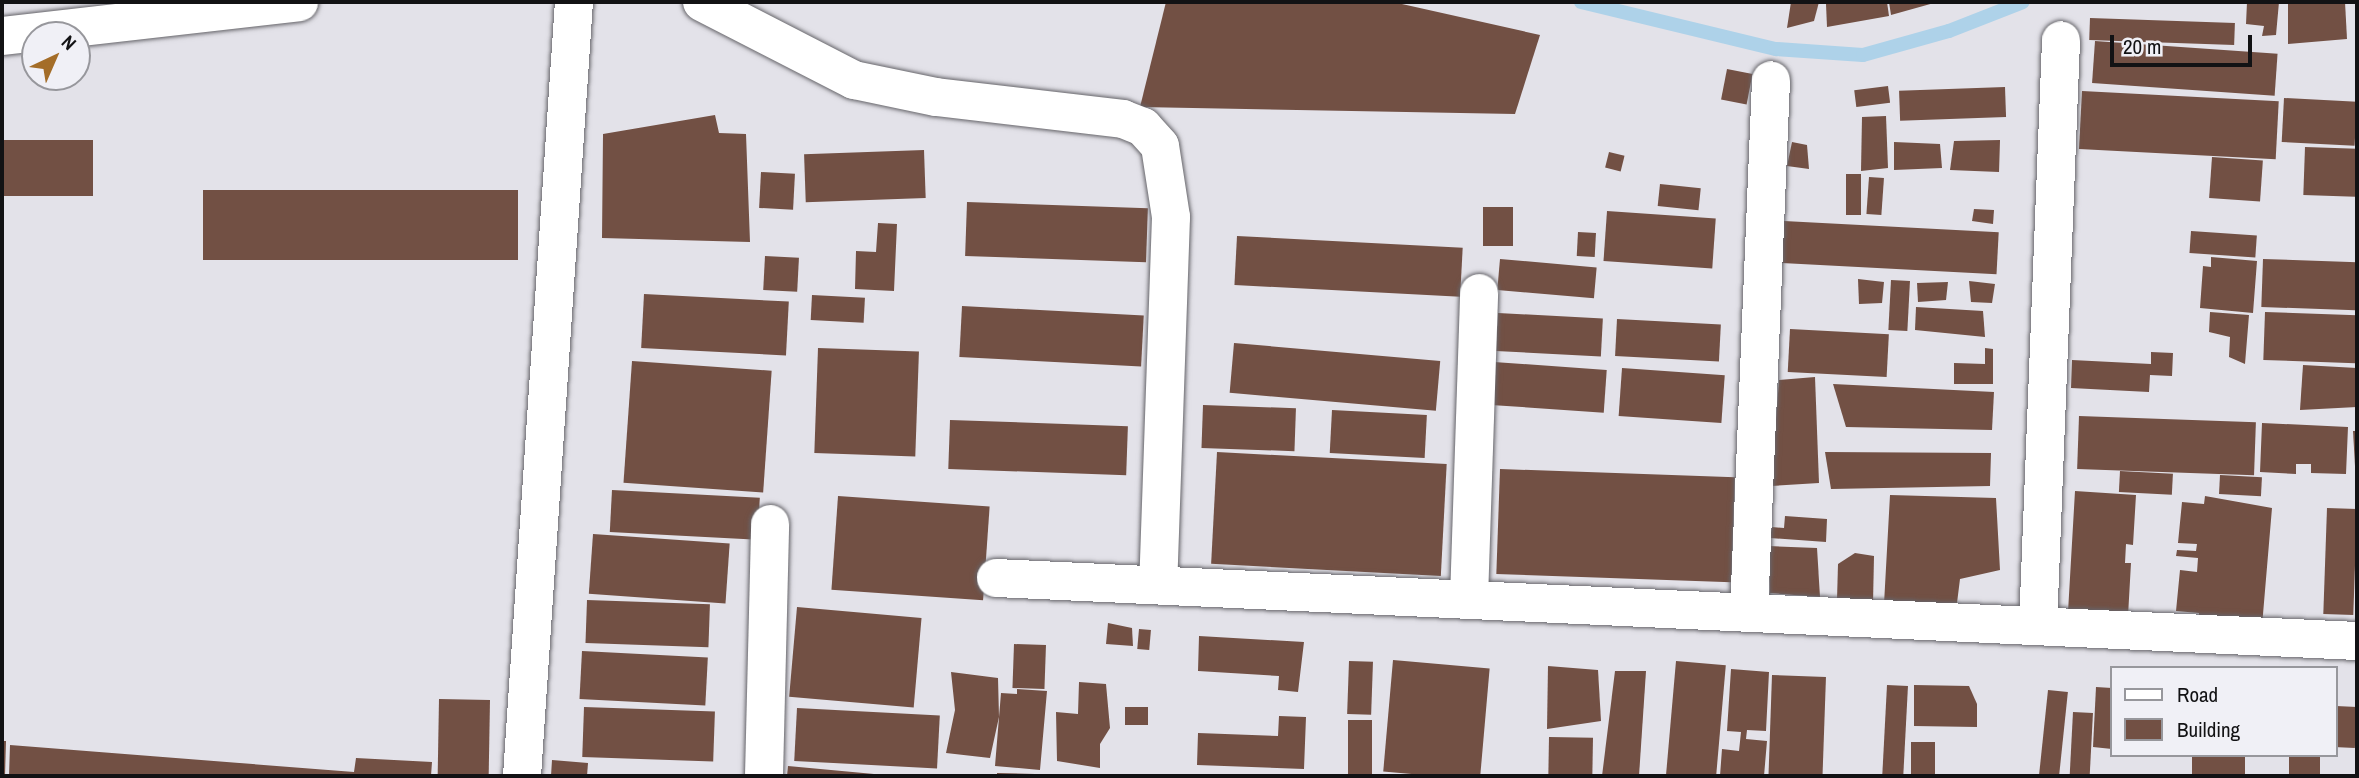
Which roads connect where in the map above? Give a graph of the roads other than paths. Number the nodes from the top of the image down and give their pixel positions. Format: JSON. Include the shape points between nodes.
{"nodes":[{"id":1,"x":299,"y":2,"type":"edge"},
{"id":2,"x":574,"y":2,"type":"edge"},
{"id":3,"x":702,"y":2,"type":"edge"},
{"id":4,"x":2,"y":36,"type":"edge"},
{"id":5,"x":2061,"y":40,"type":"dead end"},
{"id":6,"x":1771,"y":80,"type":"dead end"},
{"id":7,"x":1479,"y":293,"type":"dead end"},
{"id":8,"x":769,"y":524,"type":"dead end"},
{"id":9,"x":996,"y":578,"type":"dead end"},
{"id":10,"x":1158,"y":585,"type":"junction"},
{"id":11,"x":1469,"y":600,"type":"junction"},
{"id":12,"x":1749,"y":612,"type":"junction"},
{"id":13,"x":2038,"y":626,"type":"junction"},
{"id":14,"x":2357,"y":641,"type":"edge"},
{"id":15,"x":522,"y":776,"type":"edge"},
{"id":16,"x":764,"y":776,"type":"edge"}],
"edges":[{"from":1,"to":4,"type":"street"},
{"from":2,"to":15,"type":"street"},
{"from":3,"to":10,"type":"street","via":[[854,80],[936,97],[1123,119],[1143,127],[1160,146],[1171,218]]},
{"from":5,"to":13,"type":"street"},
{"from":6,"to":12,"type":"street"},
{"from":7,"to":11,"type":"street"},
{"from":8,"to":16,"type":"street"},
{"from":9,"to":10,"type":"street"},
{"from":10,"to":11,"type":"street"},
{"from":11,"to":12,"type":"street"},
{"from":12,"to":13,"type":"street"},
{"from":13,"to":14,"type":"street"}]}
